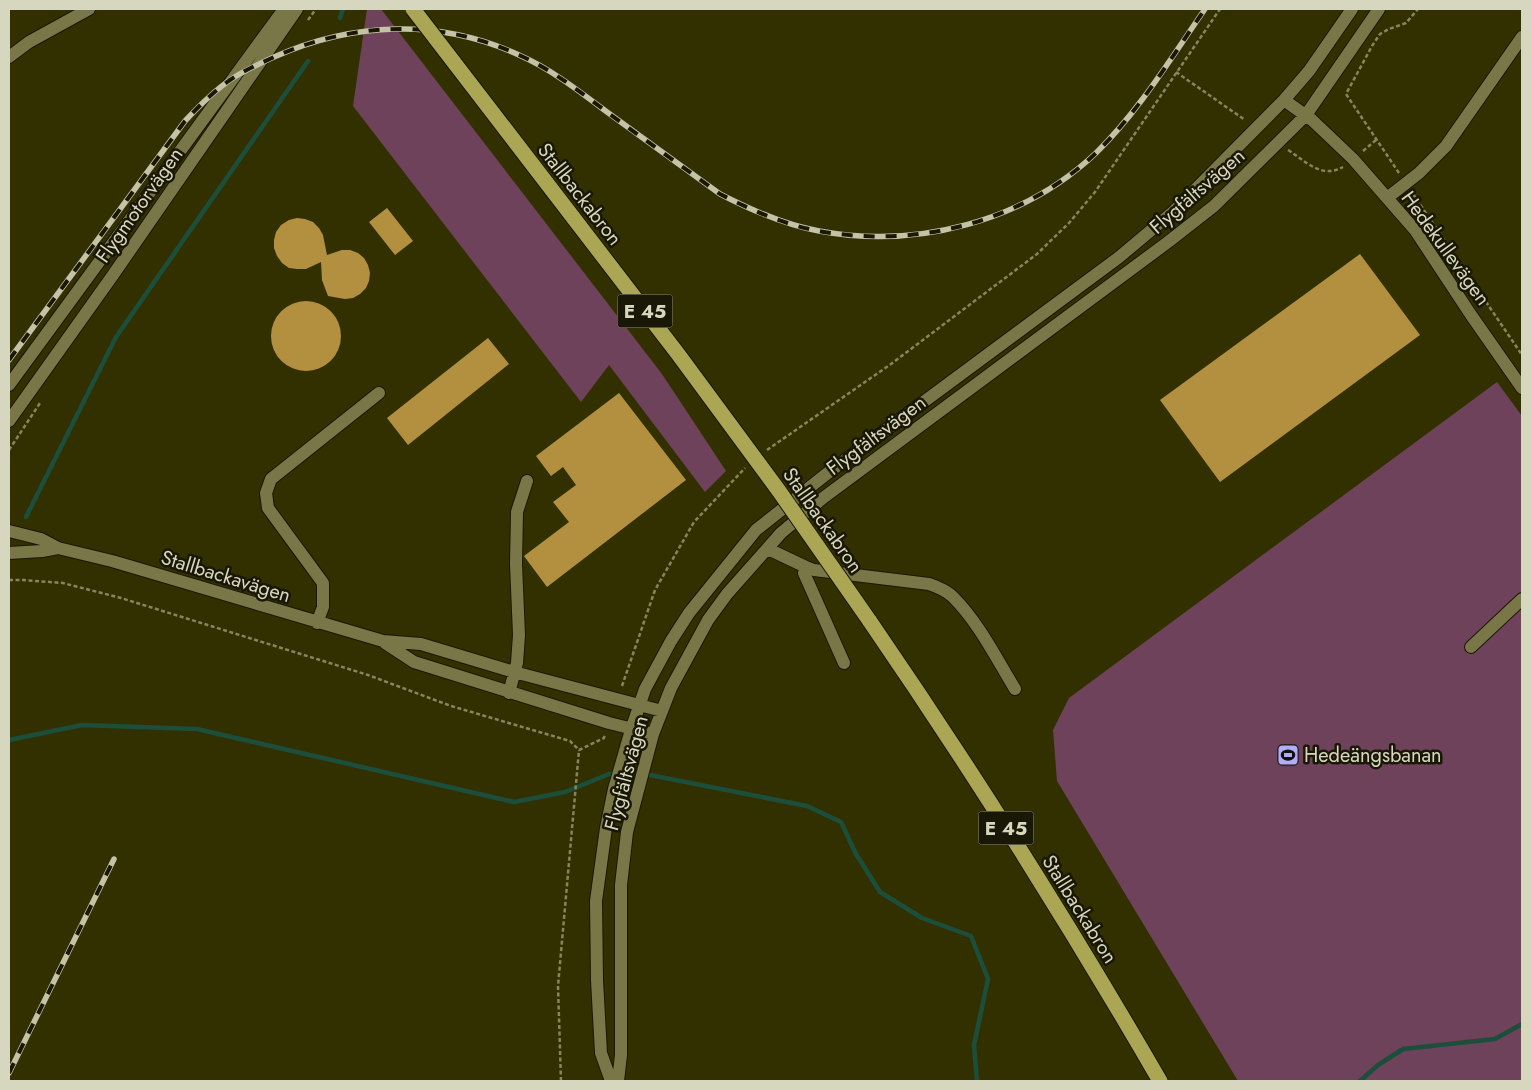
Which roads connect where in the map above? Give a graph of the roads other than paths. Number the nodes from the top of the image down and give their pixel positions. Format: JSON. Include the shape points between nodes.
{"nodes":[{"id":1,"x":89,"y":9,"type":"edge"},
{"id":2,"x":284,"y":9,"type":"edge"},
{"id":3,"x":297,"y":9,"type":"edge"},
{"id":4,"x":412,"y":9,"type":"edge"},
{"id":5,"x":1352,"y":9,"type":"edge"},
{"id":6,"x":1379,"y":9,"type":"edge"},
{"id":7,"x":1522,"y":37,"type":"edge"},
{"id":8,"x":9,"y":57,"type":"edge"},
{"id":9,"x":1284,"y":100,"type":"junction"},
{"id":10,"x":1306,"y":115,"type":"junction"},
{"id":11,"x":1387,"y":198,"type":"junction"},
{"id":12,"x":9,"y":385,"type":"edge"},
{"id":13,"x":1522,"y":388,"type":"edge"},
{"id":14,"x":379,"y":393,"type":"dead end"},
{"id":15,"x":9,"y":421,"type":"edge"},
{"id":16,"x":527,"y":481,"type":"dead end"},
{"id":17,"x":9,"y":531,"type":"edge"},
{"id":18,"x":58,"y":548,"type":"junction"},
{"id":19,"x":768,"y":548,"type":"junction"},
{"id":20,"x":9,"y":553,"type":"edge"},
{"id":21,"x":806,"y":566,"type":"junction"},
{"id":22,"x":1522,"y":598,"type":"edge"},
{"id":23,"x":317,"y":623,"type":"junction"},
{"id":24,"x":383,"y":641,"type":"junction"},
{"id":25,"x":1471,"y":647,"type":"dead end"},
{"id":26,"x":844,"y":663,"type":"dead end"},
{"id":27,"x":514,"y":672,"type":"junction"},
{"id":28,"x":1015,"y":689,"type":"dead end"},
{"id":29,"x":509,"y":693,"type":"junction"},
{"id":30,"x":640,"y":704,"type":"junction"},
{"id":31,"x":662,"y":711,"type":"junction"},
{"id":32,"x":631,"y":730,"type":"junction"},
{"id":33,"x":653,"y":734,"type":"junction"},
{"id":34,"x":611,"y":1081,"type":"edge"},
{"id":35,"x":618,"y":1081,"type":"edge"},
{"id":36,"x":1160,"y":1081,"type":"edge"}],
"edges":[{"from":1,"to":8,"type":"street","via":[[29,42]]},
{"from":2,"to":12,"type":"street","name":"Flygmotorvägen"},
{"from":3,"to":15,"type":"street","name":"Flygmotorvägen"},
{"from":4,"to":36,"type":"highway","name":"Stallbackabron","number":"E 45","bridge":true,"via":[[678,354],[779,491],[869,620],[1012,838]]},
{"from":5,"to":9,"type":"street","name":"Flygfältsvägen"},
{"from":6,"to":10,"type":"street","name":"Flygfältsvägen"},
{"from":7,"to":11,"type":"street","via":[[1446,146]]},
{"from":9,"to":10,"type":"street","name":"Hedekullevägen"},
{"from":9,"to":30,"type":"street","name":"Flygfältsvägen","via":[[1146,236],[756,530],[685,620],[654,671]]},
{"from":10,"to":11,"type":"street","name":"Hedekullevägen","via":[[1353,159]]},
{"from":10,"to":19,"type":"street","name":"Flygfältsvägen","via":[[1214,206],[823,498]]},
{"from":11,"to":13,"type":"street","name":"Hedekullevägen","via":[[1415,230]]},
{"from":14,"to":23,"type":"street","via":[[271,478],[266,493],[268,508],[323,583],[323,607]]},
{"from":16,"to":27,"type":"street","via":[[517,512],[519,635]]},
{"from":17,"to":18,"type":"street","name":"Stallbackavägen","via":[[41,539]]},
{"from":18,"to":20,"type":"street","name":"Stallbackavägen"},
{"from":18,"to":23,"type":"street","name":"Stallbackavägen","via":[[112,561]]},
{"from":19,"to":21,"type":"street"},
{"from":19,"to":31,"type":"street","name":"Flygfältsvägen","via":[[708,620]]},
{"from":21,"to":26,"type":"street","via":[[804,573]]},
{"from":21,"to":28,"type":"street","via":[[814,570],[941,588],[972,620]]},
{"from":22,"to":25,"type":"street"},
{"from":23,"to":24,"type":"street","name":"Stallbackavägen"},
{"from":24,"to":27,"type":"street","name":"Stallbackavägen","via":[[421,644]]},
{"from":24,"to":29,"type":"street","name":"Stallbackavägen","via":[[414,662]]},
{"from":27,"to":29,"type":"street"},
{"from":27,"to":30,"type":"street","name":"Stallbackavägen"},
{"from":29,"to":32,"type":"street","name":"Stallbackavägen"},
{"from":30,"to":31,"type":"street","name":"Stallbackavägen"},
{"from":30,"to":32,"type":"street","name":"Flygfältsvägen"},
{"from":31,"to":33,"type":"street","name":"Flygfältsvägen"},
{"from":32,"to":33,"type":"street","name":"Stallbackavägen"},
{"from":32,"to":34,"type":"street","name":"Flygfältsvägen","via":[[614,789],[596,901],[600,1053]]},
{"from":33,"to":35,"type":"street","name":"Flygfältsvägen","via":[[627,832],[621,885],[621,1055]]}]}
